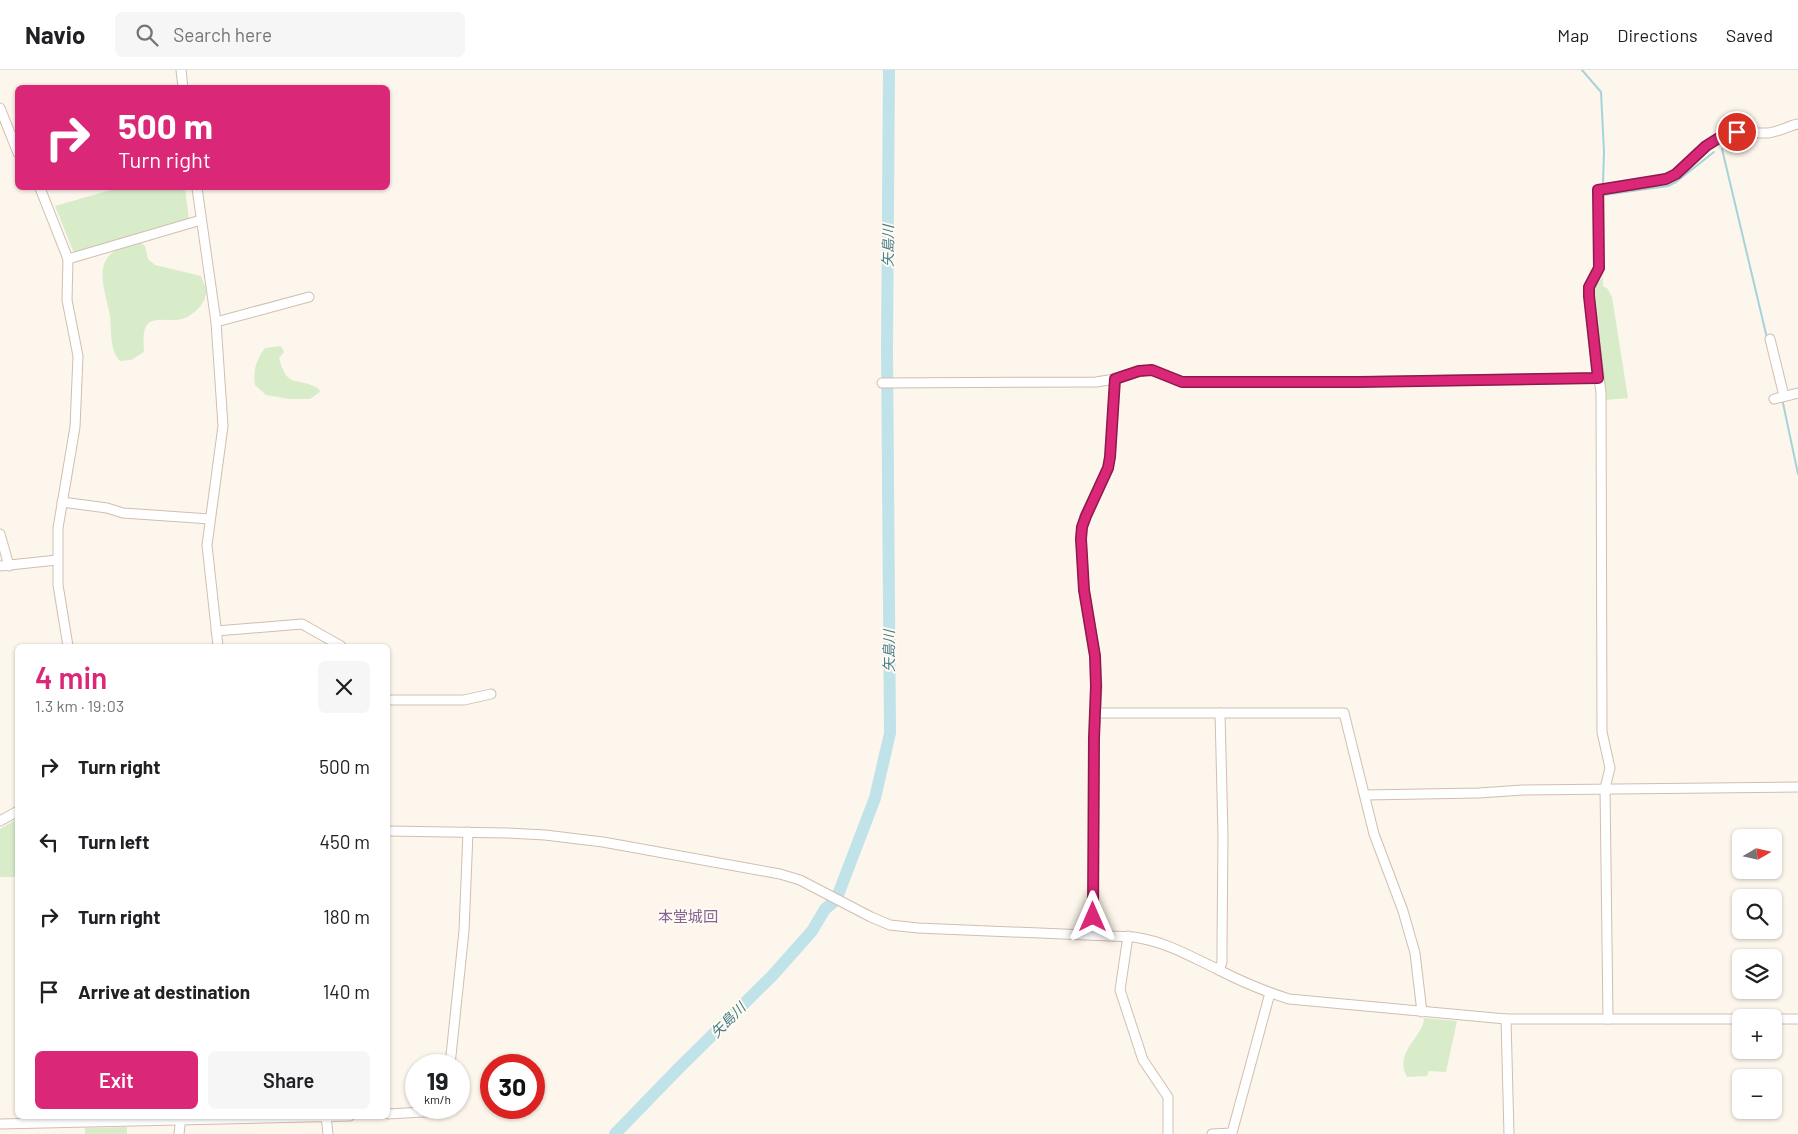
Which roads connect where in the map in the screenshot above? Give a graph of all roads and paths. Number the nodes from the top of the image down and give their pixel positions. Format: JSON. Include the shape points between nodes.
{"nodes":[{"id":1,"x":181,"y":70,"type":"edge"},
{"id":2,"x":183,"y":85,"type":"edge"},
{"id":3,"x":0,"y":108,"type":"edge"},
{"id":4,"x":1798,"y":124,"type":"edge"},
{"id":5,"x":15,"y":146,"type":"edge"},
{"id":6,"x":41,"y":190,"type":"edge"},
{"id":7,"x":196,"y":190,"type":"edge"},
{"id":8,"x":201,"y":220,"type":"junction"},
{"id":9,"x":68,"y":259,"type":"junction"},
{"id":10,"x":309,"y":297,"type":"dead end"},
{"id":11,"x":216,"y":322,"type":"junction"},
{"id":12,"x":1770,"y":339,"type":"dead end"},
{"id":13,"x":1598,"y":378,"type":"junction"},
{"id":14,"x":1115,"y":379,"type":"junction"},
{"id":15,"x":882,"y":383,"type":"dead end"},
{"id":16,"x":1798,"y":393,"type":"edge"},
{"id":17,"x":1784,"y":396,"type":"junction"},
{"id":18,"x":1774,"y":399,"type":"dead end"},
{"id":19,"x":62,"y":502,"type":"junction"},
{"id":20,"x":210,"y":519,"type":"junction"},
{"id":21,"x":0,"y":534,"type":"edge"},
{"id":22,"x":57,"y":560,"type":"junction"},
{"id":23,"x":4,"y":566,"type":"edge"},
{"id":24,"x":216,"y":631,"type":"junction"},
{"id":25,"x":68,"y":644,"type":"edge"},
{"id":26,"x":218,"y":644,"type":"edge"},
{"id":27,"x":337,"y":644,"type":"edge"},
{"id":28,"x":491,"y":694,"type":"dead end"},
{"id":29,"x":390,"y":700,"type":"edge"},
{"id":30,"x":1095,"y":713,"type":"junction"},
{"id":31,"x":1220,"y":713,"type":"junction"},
{"id":32,"x":1798,"y":786,"type":"edge"},
{"id":33,"x":1605,"y":788,"type":"junction"},
{"id":34,"x":1364,"y":795,"type":"junction"},
{"id":35,"x":15,"y":813,"type":"edge"},
{"id":36,"x":0,"y":821,"type":"edge"},
{"id":37,"x":390,"y":831,"type":"edge"},
{"id":38,"x":468,"y":832,"type":"junction"},
{"id":39,"x":1093,"y":935,"type":"junction"},
{"id":40,"x":1128,"y":936,"type":"junction"},
{"id":41,"x":1219,"y":970,"type":"junction"},
{"id":42,"x":1270,"y":993,"type":"junction"},
{"id":43,"x":1422,"y":1012,"type":"junction"},
{"id":44,"x":1506,"y":1019,"type":"junction"},
{"id":45,"x":1732,"y":1019,"type":"edge"},
{"id":46,"x":1782,"y":1019,"type":"edge"},
{"id":47,"x":1798,"y":1019,"type":"edge"},
{"id":48,"x":1608,"y":1020,"type":"junction"},
{"id":49,"x":451,"y":1054,"type":"edge"},
{"id":50,"x":405,"y":1113,"type":"edge"},
{"id":51,"x":390,"y":1114,"type":"edge"},
{"id":52,"x":151,"y":1119,"type":"edge"},
{"id":53,"x":181,"y":1119,"type":"edge"},
{"id":54,"x":326,"y":1119,"type":"edge"},
{"id":55,"x":0,"y":1124,"type":"edge"},
{"id":56,"x":179,"y":1134,"type":"edge"},
{"id":57,"x":328,"y":1134,"type":"edge"},
{"id":58,"x":1168,"y":1134,"type":"edge"},
{"id":59,"x":1212,"y":1134,"type":"edge"},
{"id":60,"x":1509,"y":1134,"type":"edge"}],
"edges":[{"from":1,"to":2,"type":"street"},
{"from":3,"to":5,"type":"street"},
{"from":4,"to":13,"type":"street","via":[[1767,133],[1737,132],[1722,136],[1666,179],[1598,190],[1599,268],[1589,287],[1589,296]]},
{"from":6,"to":9,"type":"street"},
{"from":7,"to":8,"type":"street"},
{"from":8,"to":9,"type":"street"},
{"from":8,"to":11,"type":"street"},
{"from":9,"to":19,"type":"street","via":[[67,300],[78,356],[75,427]]},
{"from":10,"to":11,"type":"street"},
{"from":11,"to":20,"type":"street","via":[[223,426]]},
{"from":12,"to":17,"type":"street"},
{"from":13,"to":14,"type":"street","via":[[1182,382],[1152,370]]},
{"from":13,"to":33,"type":"street","via":[[1601,403],[1602,732],[1610,768]]},
{"from":14,"to":15,"type":"street"},
{"from":14,"to":30,"type":"street","via":[[1108,468],[1082,527],[1084,590],[1095,656]]},
{"from":16,"to":17,"type":"street"},
{"from":17,"to":18,"type":"street"},
{"from":19,"to":20,"type":"street","via":[[123,513]]},
{"from":19,"to":22,"type":"street"},
{"from":20,"to":24,"type":"street","via":[[207,545]]},
{"from":21,"to":23,"type":"street"},
{"from":22,"to":23,"type":"street"},
{"from":22,"to":25,"type":"street"},
{"from":24,"to":26,"type":"street"},
{"from":24,"to":27,"type":"street","via":[[302,624]]},
{"from":28,"to":29,"type":"street","via":[[464,700]]},
{"from":30,"to":31,"type":"street"},
{"from":30,"to":39,"type":"street"},
{"from":31,"to":34,"type":"street","via":[[1344,713]]},
{"from":31,"to":41,"type":"street","via":[[1223,835],[1222,962]]},
{"from":32,"to":33,"type":"street"},
{"from":33,"to":34,"type":"street"},
{"from":33,"to":48,"type":"street"},
{"from":34,"to":43,"type":"street","via":[[1374,834],[1415,952]]},
{"from":35,"to":36,"type":"street"},
{"from":37,"to":38,"type":"street"},
{"from":38,"to":39,"type":"street","via":[[545,835],[603,842],[780,874],[800,880],[890,925]]},
{"from":38,"to":49,"type":"street","via":[[464,931]]},
{"from":39,"to":40,"type":"street"},
{"from":40,"to":41,"type":"street","via":[[1174,948]]},
{"from":40,"to":58,"type":"street","via":[[1120,990],[1143,1060],[1168,1097]]},
{"from":41,"to":42,"type":"street"},
{"from":42,"to":43,"type":"street","via":[[1289,999]]},
{"from":42,"to":59,"type":"street","via":[[1232,1133]]},
{"from":43,"to":44,"type":"street"},
{"from":44,"to":48,"type":"street"},
{"from":44,"to":60,"type":"street"},
{"from":45,"to":48,"type":"street"},
{"from":46,"to":47,"type":"street"},
{"from":50,"to":51,"type":"street"},
{"from":52,"to":55,"type":"street"},
{"from":53,"to":56,"type":"street"},
{"from":54,"to":57,"type":"street"}]}
